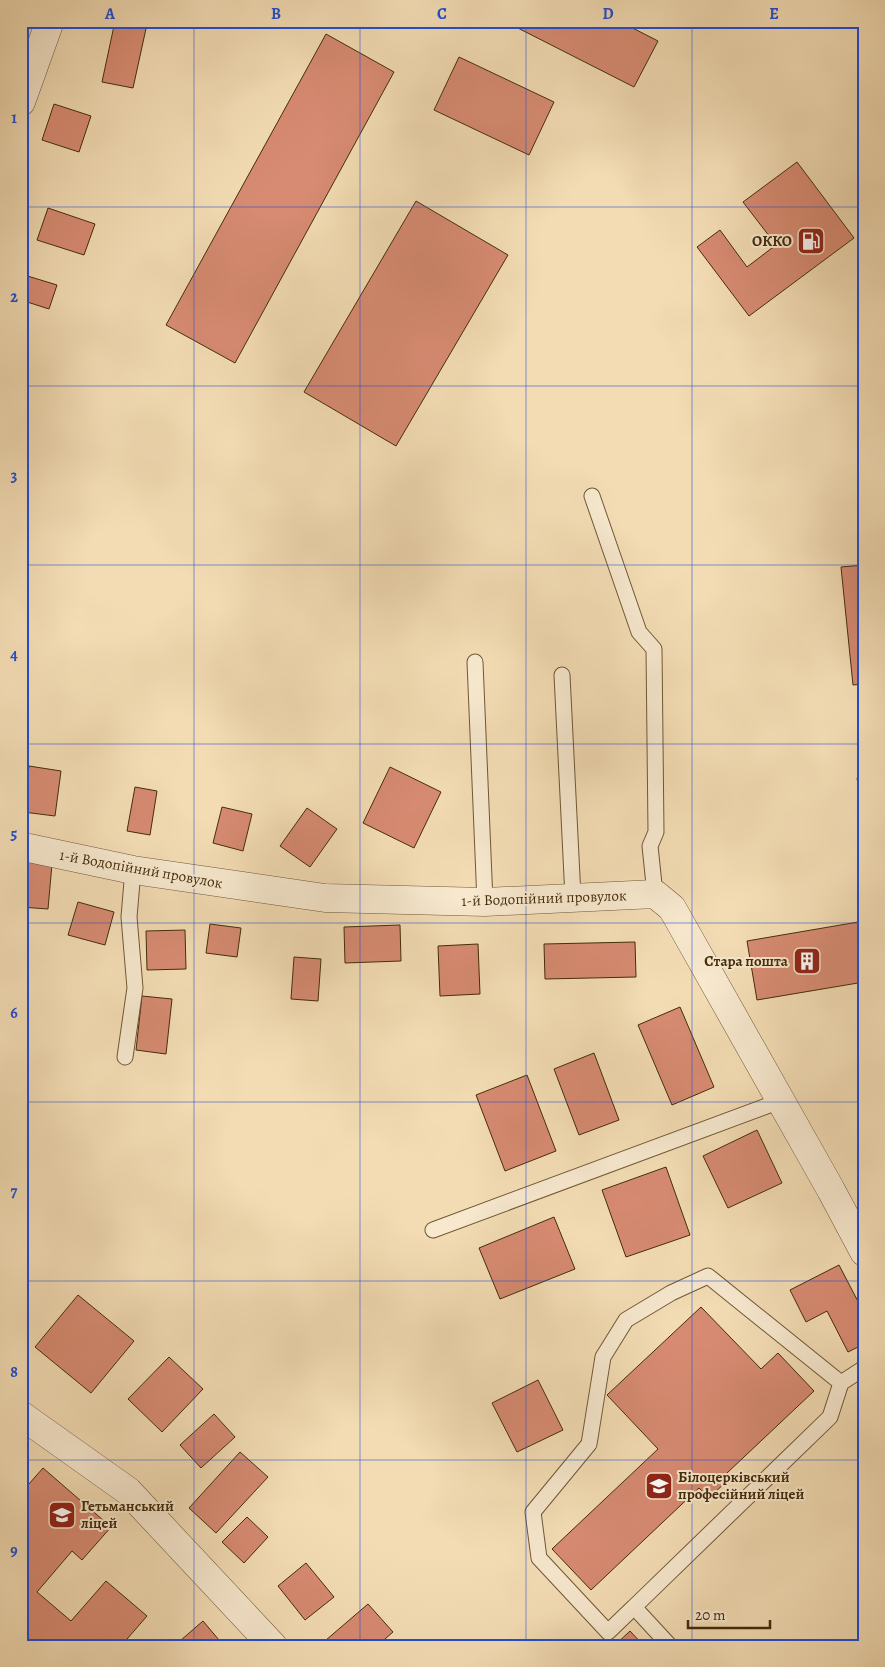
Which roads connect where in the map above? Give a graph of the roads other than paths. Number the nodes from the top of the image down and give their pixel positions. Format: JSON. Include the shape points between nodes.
{"nodes":[{"id":1,"x":50,"y":21,"type":"edge"},
{"id":2,"x":21,"y":102,"type":"edge"},
{"id":3,"x":592,"y":496,"type":"dead end"},
{"id":4,"x":475,"y":662,"type":"dead end"},
{"id":5,"x":562,"y":675,"type":"dead end"},
{"id":6,"x":21,"y":849,"type":"edge"},
{"id":7,"x":133,"y":870,"type":"junction"},
{"id":8,"x":655,"y":894,"type":"junction"},
{"id":9,"x":574,"y":897,"type":"junction"},
{"id":10,"x":485,"y":902,"type":"junction"},
{"id":11,"x":125,"y":1057,"type":"dead end"},
{"id":12,"x":780,"y":1101,"type":"junction"},
{"id":13,"x":433,"y":1230,"type":"dead end"},
{"id":14,"x":864,"y":1252,"type":"edge"},
{"id":15,"x":864,"y":1368,"type":"edge"},
{"id":16,"x":841,"y":1383,"type":"junction"},
{"id":17,"x":21,"y":1415,"type":"edge"},
{"id":18,"x":634,"y":1607,"type":"junction"},
{"id":19,"x":274,"y":1646,"type":"edge"},
{"id":20,"x":670,"y":1646,"type":"edge"}],
"edges":[{"from":1,"to":2,"type":"street"},
{"from":3,"to":8,"type":"lane","via":[[639,632],[654,648],[656,832],[650,846]]},
{"from":4,"to":10,"type":"lane"},
{"from":5,"to":9,"type":"lane"},
{"from":6,"to":7,"type":"street","name":"1-й Водопійний провулок","via":[[30,848]]},
{"from":7,"to":10,"type":"street","name":"1-й Водопійний провулок","via":[[325,898]]},
{"from":7,"to":11,"type":"lane","via":[[129,917],[135,988]]},
{"from":8,"to":9,"type":"street","name":"1-й Водопійний провулок"},
{"from":8,"to":12,"type":"street","via":[[672,908]]},
{"from":9,"to":10,"type":"street","name":"1-й Водопійний провулок"},
{"from":12,"to":13,"type":"lane"},
{"from":12,"to":14,"type":"street"},
{"from":15,"to":16,"type":"lane"},
{"from":16,"to":18,"type":"lane","via":[[830,1417]]},
{"from":16,"to":18,"type":"lane","via":[[708,1276],[671,1293],[626,1320],[603,1357],[589,1444],[533,1512],[540,1558],[608,1632]]},
{"from":17,"to":19,"type":"street","via":[[128,1491]]},
{"from":18,"to":20,"type":"lane"}]}
